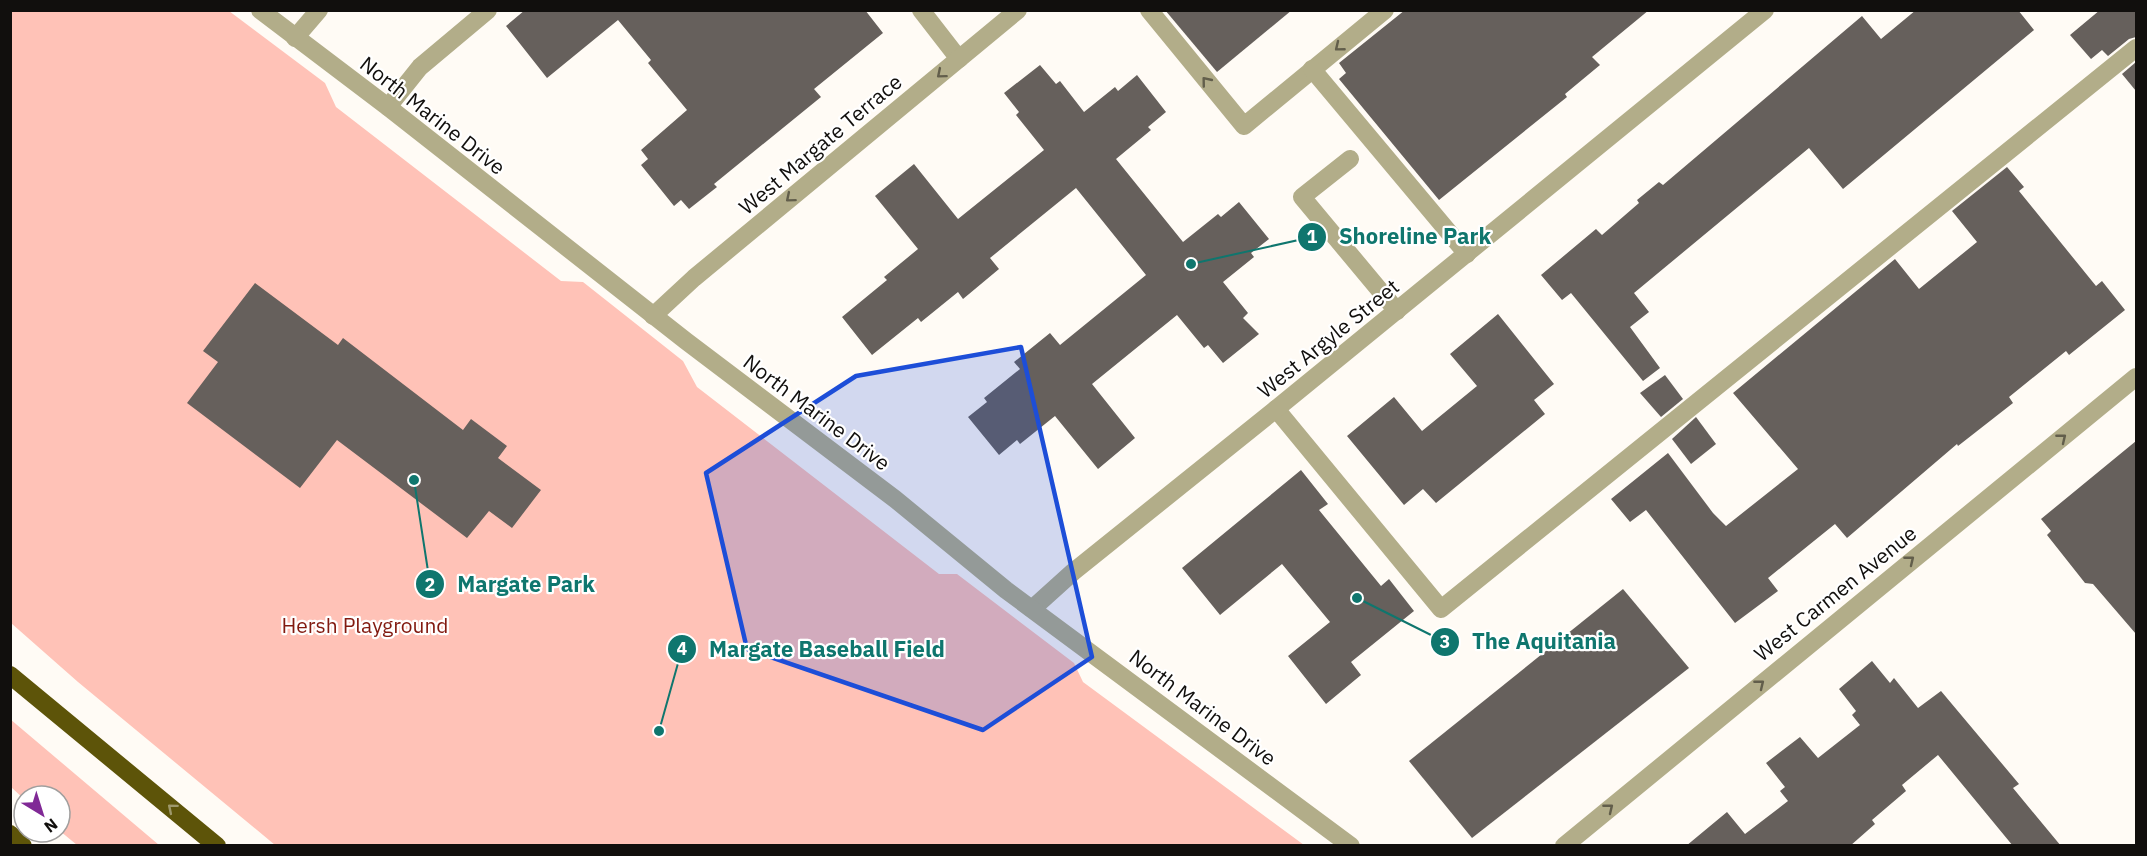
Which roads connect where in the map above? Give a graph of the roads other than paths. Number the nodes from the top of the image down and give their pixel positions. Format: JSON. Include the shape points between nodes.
{"nodes":[{"id":1,"x":260,"y":10,"type":"edge"},
{"id":2,"x":319,"y":10,"type":"edge"},
{"id":3,"x":488,"y":10,"type":"edge"},
{"id":4,"x":921,"y":10,"type":"edge"},
{"id":5,"x":1018,"y":10,"type":"edge"},
{"id":6,"x":1149,"y":10,"type":"edge"},
{"id":7,"x":1384,"y":10,"type":"edge"},
{"id":8,"x":1765,"y":10,"type":"edge"},
{"id":9,"x":295,"y":38,"type":"junction"},
{"id":10,"x":2136,"y":48,"type":"edge"},
{"id":11,"x":959,"y":59,"type":"junction"},
{"id":12,"x":1312,"y":69,"type":"junction"},
{"id":13,"x":388,"y":106,"type":"junction"},
{"id":14,"x":1350,"y":159,"type":"dead end"},
{"id":15,"x":1467,"y":254,"type":"junction"},
{"id":16,"x":1397,"y":311,"type":"junction"},
{"id":17,"x":653,"y":316,"type":"junction"},
{"id":18,"x":2136,"y":377,"type":"edge"},
{"id":19,"x":1276,"y":409,"type":"junction"},
{"id":20,"x":1032,"y":609,"type":"junction"},
{"id":21,"x":10,"y":675,"type":"edge"},
{"id":22,"x":10,"y":834,"type":"edge"},
{"id":23,"x":23,"y":846,"type":"edge"},
{"id":24,"x":217,"y":846,"type":"edge"},
{"id":25,"x":1351,"y":846,"type":"edge"},
{"id":26,"x":1564,"y":846,"type":"edge"}],
"edges":[{"from":1,"to":9,"type":"street","name":"North Marine Drive"},
{"from":2,"to":9,"type":"street"},
{"from":3,"to":13,"type":"street","via":[[420,67]]},
{"from":4,"to":11,"type":"street"},
{"from":5,"to":11,"type":"street","name":"West Margate Terrace"},
{"from":12,"to":6,"type":"street","one_way":true,"via":[[1244,126]]},
{"from":7,"to":12,"type":"street","one_way":true},
{"from":8,"to":15,"type":"street","name":"West Argyle Street"},
{"from":9,"to":13,"type":"street","name":"North Marine Drive"},
{"from":10,"to":19,"type":"street","via":[[1440,609]]},
{"from":11,"to":17,"type":"street","name":"West Margate Terrace","one_way":true},
{"from":12,"to":15,"type":"street"},
{"from":13,"to":17,"type":"street","name":"North Marine Drive"},
{"from":14,"to":16,"type":"street","via":[[1302,197]]},
{"from":15,"to":16,"type":"street","name":"West Argyle Street"},
{"from":16,"to":19,"type":"street","name":"West Argyle Street"},
{"from":17,"to":20,"type":"street","name":"North Marine Drive","via":[[895,499]]},
{"from":26,"to":18,"type":"street","name":"West Carmen Avenue","one_way":true},
{"from":19,"to":20,"type":"street","name":"West Argyle Street"},
{"from":20,"to":25,"type":"street","name":"North Marine Drive"},
{"from":24,"to":21,"type":"highway","one_way":true},
{"from":22,"to":23,"type":"highway"}]}
